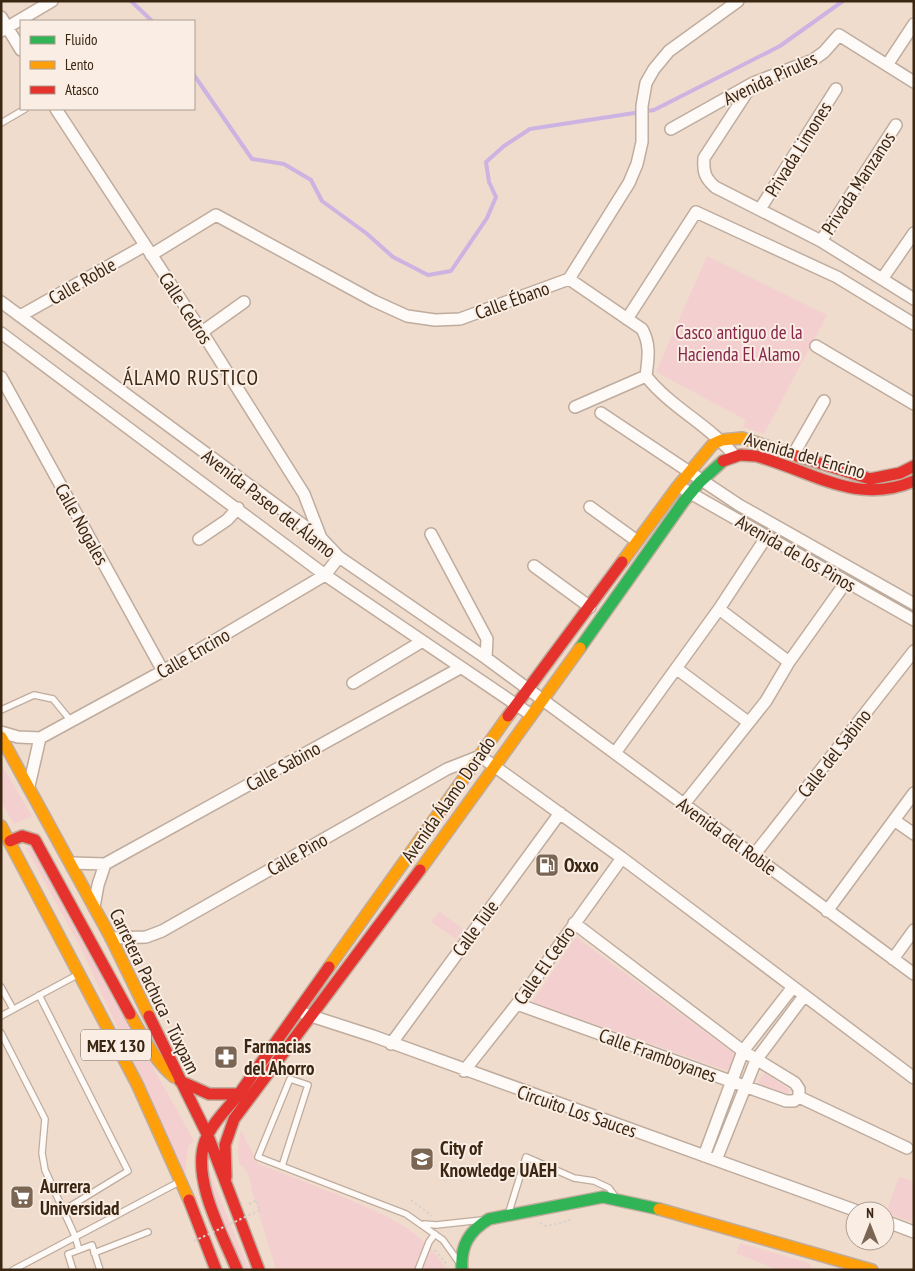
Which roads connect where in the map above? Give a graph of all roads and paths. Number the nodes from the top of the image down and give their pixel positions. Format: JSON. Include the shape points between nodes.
{"nodes":[{"id":1,"x":52,"y":1,"type":"edge"},
{"id":2,"x":738,"y":1,"type":"edge"},
{"id":3,"x":1,"y":17,"type":"edge"},
{"id":4,"x":20,"y":20,"type":"edge"},
{"id":5,"x":20,"y":20,"type":"edge"},
{"id":6,"x":914,"y":24,"type":"edge"},
{"id":7,"x":5,"y":29,"type":"edge"},
{"id":8,"x":20,"y":49,"type":"edge"},
{"id":9,"x":887,"y":65,"type":"junction"},
{"id":10,"x":914,"y":82,"type":"edge"},
{"id":11,"x":753,"y":83,"type":"junction"},
{"id":12,"x":836,"y":89,"type":"dead end"},
{"id":13,"x":23,"y":110,"type":"edge"},
{"id":14,"x":57,"y":110,"type":"edge"},
{"id":15,"x":1,"y":123,"type":"edge"},
{"id":16,"x":896,"y":124,"type":"dead end"},
{"id":17,"x":671,"y":129,"type":"dead end"},
{"id":18,"x":760,"y":209,"type":"junction"},
{"id":19,"x":914,"y":233,"type":"edge"},
{"id":20,"x":821,"y":241,"type":"junction"},
{"id":21,"x":148,"y":250,"type":"junction"},
{"id":22,"x":569,"y":279,"type":"junction"},
{"id":23,"x":882,"y":279,"type":"junction"},
{"id":24,"x":914,"y":299,"type":"edge"},
{"id":25,"x":1,"y":302,"type":"edge"},
{"id":26,"x":244,"y":302,"type":"dead end"},
{"id":27,"x":20,"y":316,"type":"junction"},
{"id":28,"x":627,"y":319,"type":"junction"},
{"id":29,"x":914,"y":324,"type":"edge"},
{"id":30,"x":202,"y":332,"type":"junction"},
{"id":31,"x":1,"y":334,"type":"edge"},
{"id":32,"x":816,"y":346,"type":"dead end"},
{"id":33,"x":646,"y":376,"type":"junction"},
{"id":34,"x":1,"y":377,"type":"edge"},
{"id":35,"x":824,"y":401,"type":"dead end"},
{"id":36,"x":914,"y":404,"type":"edge"},
{"id":37,"x":575,"y":407,"type":"dead end"},
{"id":38,"x":601,"y":413,"type":"dead end"},
{"id":39,"x":722,"y":440,"type":"junction"},
{"id":40,"x":734,"y":455,"type":"junction"},
{"id":41,"x":793,"y":455,"type":"junction"},
{"id":42,"x":914,"y":466,"type":"edge"},
{"id":43,"x":690,"y":470,"type":"junction"},
{"id":44,"x":870,"y":479,"type":"junction"},
{"id":45,"x":703,"y":480,"type":"junction"},
{"id":46,"x":914,"y":481,"type":"edge"},
{"id":47,"x":678,"y":486,"type":"junction"},
{"id":48,"x":864,"y":491,"type":"junction"},
{"id":49,"x":692,"y":494,"type":"junction"},
{"id":50,"x":590,"y":507,"type":"dead end"},
{"id":51,"x":238,"y":508,"type":"junction"},
{"id":52,"x":431,"y":534,"type":"dead end"},
{"id":53,"x":767,"y":536,"type":"junction"},
{"id":54,"x":199,"y":538,"type":"dead end"},
{"id":55,"x":322,"y":539,"type":"junction"},
{"id":56,"x":637,"y":541,"type":"junction"},
{"id":57,"x":816,"y":548,"type":"junction"},
{"id":58,"x":339,"y":557,"type":"junction"},
{"id":59,"x":806,"y":559,"type":"junction"},
{"id":60,"x":534,"y":566,"type":"dead end"},
{"id":61,"x":326,"y":575,"type":"junction"},
{"id":62,"x":846,"y":582,"type":"junction"},
{"id":63,"x":914,"y":604,"type":"edge"},
{"id":64,"x":590,"y":607,"type":"junction"},
{"id":65,"x":720,"y":609,"type":"junction"},
{"id":66,"x":914,"y":620,"type":"edge"},
{"id":67,"x":421,"y":642,"type":"junction"},
{"id":68,"x":914,"y":651,"type":"edge"},
{"id":69,"x":486,"y":658,"type":"junction"},
{"id":70,"x":789,"y":662,"type":"junction"},
{"id":71,"x":460,"y":668,"type":"junction"},
{"id":72,"x":677,"y":669,"type":"junction"},
{"id":73,"x":163,"y":671,"type":"junction"},
{"id":74,"x":353,"y":683,"type":"dead end"},
{"id":75,"x":527,"y":689,"type":"junction"},
{"id":76,"x":540,"y":699,"type":"junction"},
{"id":77,"x":516,"y":705,"type":"junction"},
{"id":78,"x":1,"y":710,"type":"edge"},
{"id":79,"x":530,"y":714,"type":"junction"},
{"id":80,"x":71,"y":721,"type":"junction"},
{"id":81,"x":748,"y":722,"type":"junction"},
{"id":82,"x":1,"y":732,"type":"edge"},
{"id":83,"x":1,"y":737,"type":"edge"},
{"id":84,"x":40,"y":738,"type":"junction"},
{"id":85,"x":615,"y":754,"type":"junction"},
{"id":86,"x":480,"y":756,"type":"junction"},
{"id":87,"x":493,"y":765,"type":"junction"},
{"id":88,"x":29,"y":786,"type":"junction"},
{"id":89,"x":914,"y":793,"type":"edge"},
{"id":90,"x":684,"y":804,"type":"junction"},
{"id":91,"x":560,"y":813,"type":"junction"},
{"id":92,"x":894,"y":820,"type":"junction"},
{"id":93,"x":1,"y":826,"type":"edge"},
{"id":94,"x":914,"y":834,"type":"edge"},
{"id":95,"x":6,"y":843,"type":"edge"},
{"id":96,"x":754,"y":855,"type":"junction"},
{"id":97,"x":622,"y":858,"type":"junction"},
{"id":98,"x":71,"y":863,"type":"junction"},
{"id":99,"x":105,"y":864,"type":"junction"},
{"id":100,"x":396,"y":875,"type":"junction"},
{"id":101,"x":410,"y":884,"type":"junction"},
{"id":102,"x":94,"y":907,"type":"junction"},
{"id":103,"x":827,"y":911,"type":"junction"},
{"id":104,"x":574,"y":923,"type":"junction"},
{"id":105,"x":914,"y":930,"type":"edge"},
{"id":106,"x":111,"y":938,"type":"junction"},
{"id":107,"x":893,"y":959,"type":"junction"},
{"id":108,"x":79,"y":974,"type":"junction"},
{"id":109,"x":914,"y":974,"type":"edge"},
{"id":110,"x":1,"y":987,"type":"edge"},
{"id":111,"x":793,"y":987,"type":"junction"},
{"id":112,"x":39,"y":995,"type":"junction"},
{"id":113,"x":804,"y":996,"type":"junction"},
{"id":114,"x":517,"y":1004,"type":"junction"},
{"id":115,"x":13,"y":1009,"type":"junction"},
{"id":116,"x":298,"y":1013,"type":"junction"},
{"id":117,"x":1,"y":1016,"type":"edge"},
{"id":118,"x":312,"y":1016,"type":"junction"},
{"id":119,"x":1,"y":1033,"type":"edge"},
{"id":120,"x":391,"y":1044,"type":"junction"},
{"id":121,"x":743,"y":1051,"type":"junction"},
{"id":122,"x":756,"y":1060,"type":"junction"},
{"id":123,"x":464,"y":1071,"type":"junction"},
{"id":124,"x":914,"y":1078,"type":"edge"},
{"id":125,"x":180,"y":1081,"type":"junction"},
{"id":126,"x":732,"y":1081,"type":"junction"},
{"id":127,"x":745,"y":1086,"type":"junction"},
{"id":128,"x":239,"y":1094,"type":"junction"},
{"id":129,"x":800,"y":1097,"type":"junction"},
{"id":130,"x":208,"y":1136,"type":"junction"},
{"id":131,"x":907,"y":1148,"type":"dead end"},
{"id":132,"x":704,"y":1156,"type":"junction"},
{"id":133,"x":716,"y":1160,"type":"junction"},
{"id":134,"x":282,"y":1166,"type":"junction"},
{"id":135,"x":180,"y":1181,"type":"junction"},
{"id":136,"x":226,"y":1181,"type":"junction"},
{"id":137,"x":616,"y":1198,"type":"junction"},
{"id":138,"x":257,"y":1200,"type":"dead end"},
{"id":139,"x":411,"y":1200,"type":"dead end"},
{"id":140,"x":845,"y":1207,"type":"edge"},
{"id":141,"x":64,"y":1210,"type":"junction"},
{"id":142,"x":573,"y":1215,"type":"dead end"},
{"id":143,"x":507,"y":1216,"type":"junction"},
{"id":144,"x":438,"y":1220,"type":"dead end"},
{"id":145,"x":489,"y":1220,"type":"junction"},
{"id":146,"x":539,"y":1222,"type":"dead end"},
{"id":147,"x":421,"y":1224,"type":"junction"},
{"id":148,"x":895,"y":1225,"type":"edge"},
{"id":149,"x":148,"y":1232,"type":"dead end"},
{"id":150,"x":914,"y":1232,"type":"edge"},
{"id":151,"x":435,"y":1234,"type":"junction"},
{"id":152,"x":75,"y":1236,"type":"junction"},
{"id":153,"x":194,"y":1241,"type":"dead end"},
{"id":154,"x":429,"y":1242,"type":"junction"},
{"id":155,"x":79,"y":1250,"type":"junction"},
{"id":156,"x":94,"y":1253,"type":"junction"},
{"id":157,"x":458,"y":1269,"type":"edge"},
{"id":158,"x":13,"y":1270,"type":"edge"},
{"id":159,"x":73,"y":1270,"type":"edge"},
{"id":160,"x":100,"y":1270,"type":"edge"},
{"id":161,"x":215,"y":1270,"type":"edge"},
{"id":162,"x":237,"y":1270,"type":"edge"},
{"id":163,"x":259,"y":1270,"type":"edge"},
{"id":164,"x":418,"y":1270,"type":"edge"},
{"id":165,"x":872,"y":1270,"type":"edge"}],
"edges":[{"from":1,"to":4,"type":"street"},
{"from":2,"to":22,"type":"street","name":"Calle Ébano","via":[[669,50],[646,83],[642,142],[637,164],[629,183]]},
{"from":3,"to":7,"type":"street"},
{"from":5,"to":7,"type":"street"},
{"from":6,"to":9,"type":"street"},
{"from":7,"to":8,"type":"street"},
{"from":9,"to":10,"type":"street"},
{"from":9,"to":11,"type":"street","name":"Avenida Pirules","via":[[839,36],[813,60]]},
{"from":11,"to":17,"type":"street","name":"Avenida Pirules"},
{"from":11,"to":18,"type":"street","via":[[704,158],[703,170],[715,188]]},
{"from":12,"to":18,"type":"street","name":"Privada Limones"},
{"from":13,"to":15,"type":"lane"},
{"from":14,"to":21,"type":"street","name":"Calle Cedros"},
{"from":16,"to":20,"type":"street","name":"Privada Manzanos"},
{"from":18,"to":20,"type":"street"},
{"from":19,"to":23,"type":"street"},
{"from":20,"to":23,"type":"street"},
{"from":21,"to":22,"type":"street","name":"Calle Ébano","via":[[216,215],[374,301],[407,316],[435,320],[460,319]]},
{"from":21,"to":27,"type":"street","name":"Calle Roble"},
{"from":21,"to":30,"type":"street","name":"Calle Cedros"},
{"from":22,"to":28,"type":"street"},
{"from":23,"to":24,"type":"street"},
{"from":25,"to":27,"type":"street","name":"Avenida Paseo del Álamo"},
{"from":26,"to":30,"type":"street"},
{"from":27,"to":55,"type":"street","name":"Avenida Paseo del Álamo"},
{"from":28,"to":29,"type":"street","via":[[696,212],[836,277]]},
{"from":28,"to":33,"type":"street","via":[[642,329],[647,338]]},
{"from":30,"to":55,"type":"street","name":"Calle Cedros","via":[[304,494]]},
{"from":31,"to":51,"type":"street","name":"Avenida Paseo del Álamo"},
{"from":32,"to":36,"type":"street"},
{"from":33,"to":37,"type":"street"},
{"from":33,"to":39,"type":"street","name":"Avenida del Encino","via":[[655,387]]},
{"from":34,"to":73,"type":"street","name":"Calle Nogales"},
{"from":35,"to":41,"type":"street"},
{"from":38,"to":43,"type":"street","name":"Avenida de los Pinos"},
{"from":39,"to":40,"type":"street","name":"Avenida del Encino"},
{"from":39,"to":41,"type":"street","name":"Avenida del Encino","via":[[742,438]]},
{"from":39,"to":43,"type":"street","name":"Avenida Álamo Dorado"},
{"from":40,"to":45,"type":"street","name":"Avenida Álamo Dorado","via":[[724,458]]},
{"from":40,"to":48,"type":"street","name":"Avenida del Encino","via":[[758,456]]},
{"from":41,"to":44,"type":"street","name":"Avenida del Encino"},
{"from":42,"to":44,"type":"street","name":"Avenida del Encino","via":[[900,473]]},
{"from":43,"to":45,"type":"street","name":"Avenida de los Pinos"},
{"from":43,"to":47,"type":"street","name":"Avenida Álamo Dorado"},
{"from":44,"to":48,"type":"lane"},
{"from":45,"to":49,"type":"street","name":"Avenida Álamo Dorado"},
{"from":45,"to":57,"type":"street","name":"Avenida de los Pinos","via":[[739,505]]},
{"from":46,"to":48,"type":"street","name":"Avenida del Encino","via":[[892,489]]},
{"from":47,"to":49,"type":"street","name":"Avenida de los Pinos"},
{"from":47,"to":56,"type":"street","name":"Avenida Álamo Dorado"},
{"from":49,"to":53,"type":"street","name":"Avenida de los Pinos"},
{"from":49,"to":76,"type":"street","name":"Avenida Álamo Dorado"},
{"from":50,"to":56,"type":"street"},
{"from":51,"to":54,"type":"street","via":[[227,520]]},
{"from":51,"to":61,"type":"street","name":"Avenida Paseo del Álamo"},
{"from":52,"to":69,"type":"street","via":[[487,638]]},
{"from":53,"to":59,"type":"street","name":"Avenida de los Pinos"},
{"from":53,"to":65,"type":"street"},
{"from":55,"to":58,"type":"street","name":"Avenida Paseo del Álamo"},
{"from":56,"to":64,"type":"street","name":"Avenida Álamo Dorado"},
{"from":57,"to":59,"type":"street"},
{"from":57,"to":63,"type":"street","name":"Avenida de los Pinos"},
{"from":58,"to":61,"type":"street","name":"Calle Encino"},
{"from":58,"to":69,"type":"street","name":"Avenida Paseo del Álamo"},
{"from":59,"to":62,"type":"street","name":"Avenida de los Pinos"},
{"from":60,"to":64,"type":"street"},
{"from":61,"to":67,"type":"street","name":"Avenida Paseo del Álamo"},
{"from":61,"to":73,"type":"street","name":"Calle Encino"},
{"from":62,"to":66,"type":"street","name":"Avenida de los Pinos"},
{"from":62,"to":70,"type":"street"},
{"from":64,"to":75,"type":"street","name":"Avenida Álamo Dorado"},
{"from":65,"to":70,"type":"street"},
{"from":65,"to":72,"type":"street"},
{"from":67,"to":71,"type":"street","name":"Avenida Paseo del Álamo"},
{"from":67,"to":74,"type":"street"},
{"from":68,"to":96,"type":"street","name":"Calle del Sabino"},
{"from":69,"to":75,"type":"street","name":"Avenida Paseo del Álamo"},
{"from":70,"to":81,"type":"street","via":[[766,701]]},
{"from":71,"to":77,"type":"street","name":"Avenida Paseo del Álamo"},
{"from":71,"to":99,"type":"street","name":"Calle Sabino"},
{"from":72,"to":81,"type":"street"},
{"from":72,"to":85,"type":"street"},
{"from":73,"to":80,"type":"street","name":"Calle Encino"},
{"from":75,"to":76,"type":"street","name":"Avenida Paseo del Álamo"},
{"from":75,"to":77,"type":"street","name":"Avenida Álamo Dorado"},
{"from":76,"to":79,"type":"street","name":"Avenida Álamo Dorado"},
{"from":76,"to":85,"type":"street","name":"Avenida del Roble"},
{"from":77,"to":79,"type":"street","name":"Avenida Paseo del Álamo"},
{"from":77,"to":86,"type":"street","name":"Avenida Álamo Dorado"},
{"from":78,"to":80,"type":"lane","via":[[34,695],[53,699]]},
{"from":79,"to":87,"type":"street","name":"Avenida Álamo Dorado"},
{"from":80,"to":84,"type":"street","name":"Calle Encino"},
{"from":81,"to":90,"type":"street"},
{"from":82,"to":84,"type":"street"},
{"from":83,"to":88,"type":"street","name":"Carretera Pachuca - Túxpam","number":"MEX 130"},
{"from":84,"to":88,"type":"street"},
{"from":85,"to":90,"type":"street","name":"Avenida del Roble"},
{"from":86,"to":87,"type":"street"},
{"from":86,"to":100,"type":"street","name":"Avenida Álamo Dorado"},
{"from":86,"to":106,"type":"street","name":"Calle Pino","via":[[447,769],[162,932],[146,937]]},
{"from":87,"to":91,"type":"street"},
{"from":87,"to":101,"type":"street","name":"Avenida Álamo Dorado"},
{"from":88,"to":98,"type":"street","name":"Carretera Pachuca - Túxpam","number":"MEX 130"},
{"from":89,"to":92,"type":"street"},
{"from":90,"to":96,"type":"street","name":"Avenida del Roble"},
{"from":91,"to":97,"type":"street"},
{"from":91,"to":120,"type":"street","name":"Calle Tule"},
{"from":92,"to":94,"type":"street"},
{"from":92,"to":103,"type":"street"},
{"from":93,"to":95,"type":"street","number":"MEX 130"},
{"from":95,"to":108,"type":"street","number":"MEX 130"},
{"from":95,"to":125,"type":"street","via":[[20,836],[35,840],[149,1049],[162,1067]]},
{"from":96,"to":103,"type":"street","name":"Avenida del Roble"},
{"from":97,"to":104,"type":"street","name":"Calle El Cedro"},
{"from":97,"to":111,"type":"street"},
{"from":98,"to":99,"type":"street"},
{"from":98,"to":102,"type":"street","name":"Carretera Pachuca - Túxpam","number":"MEX 130"},
{"from":99,"to":102,"type":"street"},
{"from":100,"to":101,"type":"street"},
{"from":100,"to":116,"type":"street","name":"Avenida Álamo Dorado"},
{"from":101,"to":118,"type":"street","name":"Avenida Álamo Dorado"},
{"from":102,"to":106,"type":"street","name":"Carretera Pachuca - Túxpam","number":"MEX 130"},
{"from":103,"to":107,"type":"street","name":"Avenida del Roble"},
{"from":104,"to":114,"type":"street","name":"Calle El Cedro"},
{"from":104,"to":121,"type":"street","name":"Calle Framboyanes"},
{"from":105,"to":107,"type":"street"},
{"from":106,"to":125,"type":"street","name":"Carretera Pachuca - Túxpam","number":"MEX 130"},
{"from":107,"to":109,"type":"street","name":"Avenida del Roble"},
{"from":108,"to":112,"type":"lane"},
{"from":108,"to":135,"type":"street","number":"MEX 130","via":[[136,1084]]},
{"from":110,"to":115,"type":"lane"},
{"from":111,"to":113,"type":"street"},
{"from":111,"to":121,"type":"street"},
{"from":112,"to":115,"type":"lane"},
{"from":112,"to":141,"type":"lane","via":[[128,1171]]},
{"from":113,"to":122,"type":"street"},
{"from":113,"to":124,"type":"street"},
{"from":114,"to":123,"type":"street","name":"Calle El Cedro"},
{"from":114,"to":126,"type":"street","name":"Calle Framboyanes"},
{"from":115,"to":117,"type":"lane"},
{"from":116,"to":118,"type":"street","name":"Circuito Los Sauces"},
{"from":116,"to":128,"type":"street","name":"Avenida Álamo Dorado"},
{"from":118,"to":120,"type":"street","name":"Circuito Los Sauces"},
{"from":118,"to":136,"type":"street","name":"Avenida Álamo Dorado","via":[[234,1120],[225,1145]]},
{"from":119,"to":141,"type":"lane","via":[[45,1118],[42,1152],[45,1170]]},
{"from":120,"to":123,"type":"street","name":"Circuito Los Sauces"},
{"from":121,"to":122,"type":"street","name":"Calle Framboyanes"},
{"from":121,"to":126,"type":"street"},
{"from":122,"to":127,"type":"street"},
{"from":122,"to":129,"type":"street","name":"Calle Framboyanes","via":[[795,1082]]},
{"from":123,"to":132,"type":"street","name":"Circuito Los Sauces"},
{"from":125,"to":128,"type":"street","via":[[209,1094]]},
{"from":125,"to":130,"type":"street","name":"Carretera Pachuca - Túxpam","number":"MEX 130"},
{"from":126,"to":127,"type":"street","name":"Calle Framboyanes"},
{"from":126,"to":132,"type":"street"},
{"from":127,"to":129,"type":"street","name":"Calle Framboyanes","via":[[786,1100],[794,1101]]},
{"from":127,"to":133,"type":"street"},
{"from":128,"to":130,"type":"street","name":"Avenida Álamo Dorado"},
{"from":129,"to":131,"type":"street","name":"Calle Framboyanes"},
{"from":130,"to":136,"type":"street","name":"Carretera Pachuca - Túxpam","number":"MEX 130"},
{"from":130,"to":162,"type":"street","via":[[202,1165],[207,1192]]},
{"from":132,"to":133,"type":"street","name":"Circuito Los Sauces"},
{"from":133,"to":140,"type":"street","name":"Circuito Los Sauces"},
{"from":134,"to":134,"type":"lane","via":[[258,1157],[290,1078],[308,1085]]},
{"from":134,"to":147,"type":"lane","via":[[392,1207]]},
{"from":135,"to":152,"type":"lane"},
{"from":135,"to":161,"type":"street","number":"MEX 130"},
{"from":136,"to":163,"type":"street","name":"Carretera Pachuca - Túxpam","number":"MEX 130"},
{"from":137,"to":143,"type":"street","via":[[592,1198]]},
{"from":137,"to":143,"type":"lane","via":[[608,1188],[594,1181],[574,1178],[526,1157]]},
{"from":137,"to":165,"type":"street"},
{"from":138,"to":153,"type":"path","bridge":true,"via":[[260,1210]]},
{"from":139,"to":144,"type":"path"},
{"from":141,"to":152,"type":"lane"},
{"from":142,"to":146,"type":"path","via":[[569,1221],[546,1226]]},
{"from":143,"to":145,"type":"street"},
{"from":145,"to":147,"type":"lane"},
{"from":145,"to":157,"type":"street","via":[[478,1225],[465,1241]]},
{"from":147,"to":151,"type":"lane"},
{"from":148,"to":150,"type":"street"},
{"from":149,"to":156,"type":"lane"},
{"from":151,"to":154,"type":"lane"},
{"from":151,"to":157,"type":"lane","via":[[452,1252]]},
{"from":152,"to":155,"type":"lane"},
{"from":152,"to":158,"type":"lane"},
{"from":154,"to":157,"type":"path"},
{"from":154,"to":164,"type":"lane"},
{"from":155,"to":156,"type":"lane","via":[[92,1245]]},
{"from":155,"to":159,"type":"lane","via":[[68,1254]]},
{"from":156,"to":160,"type":"lane"}]}
